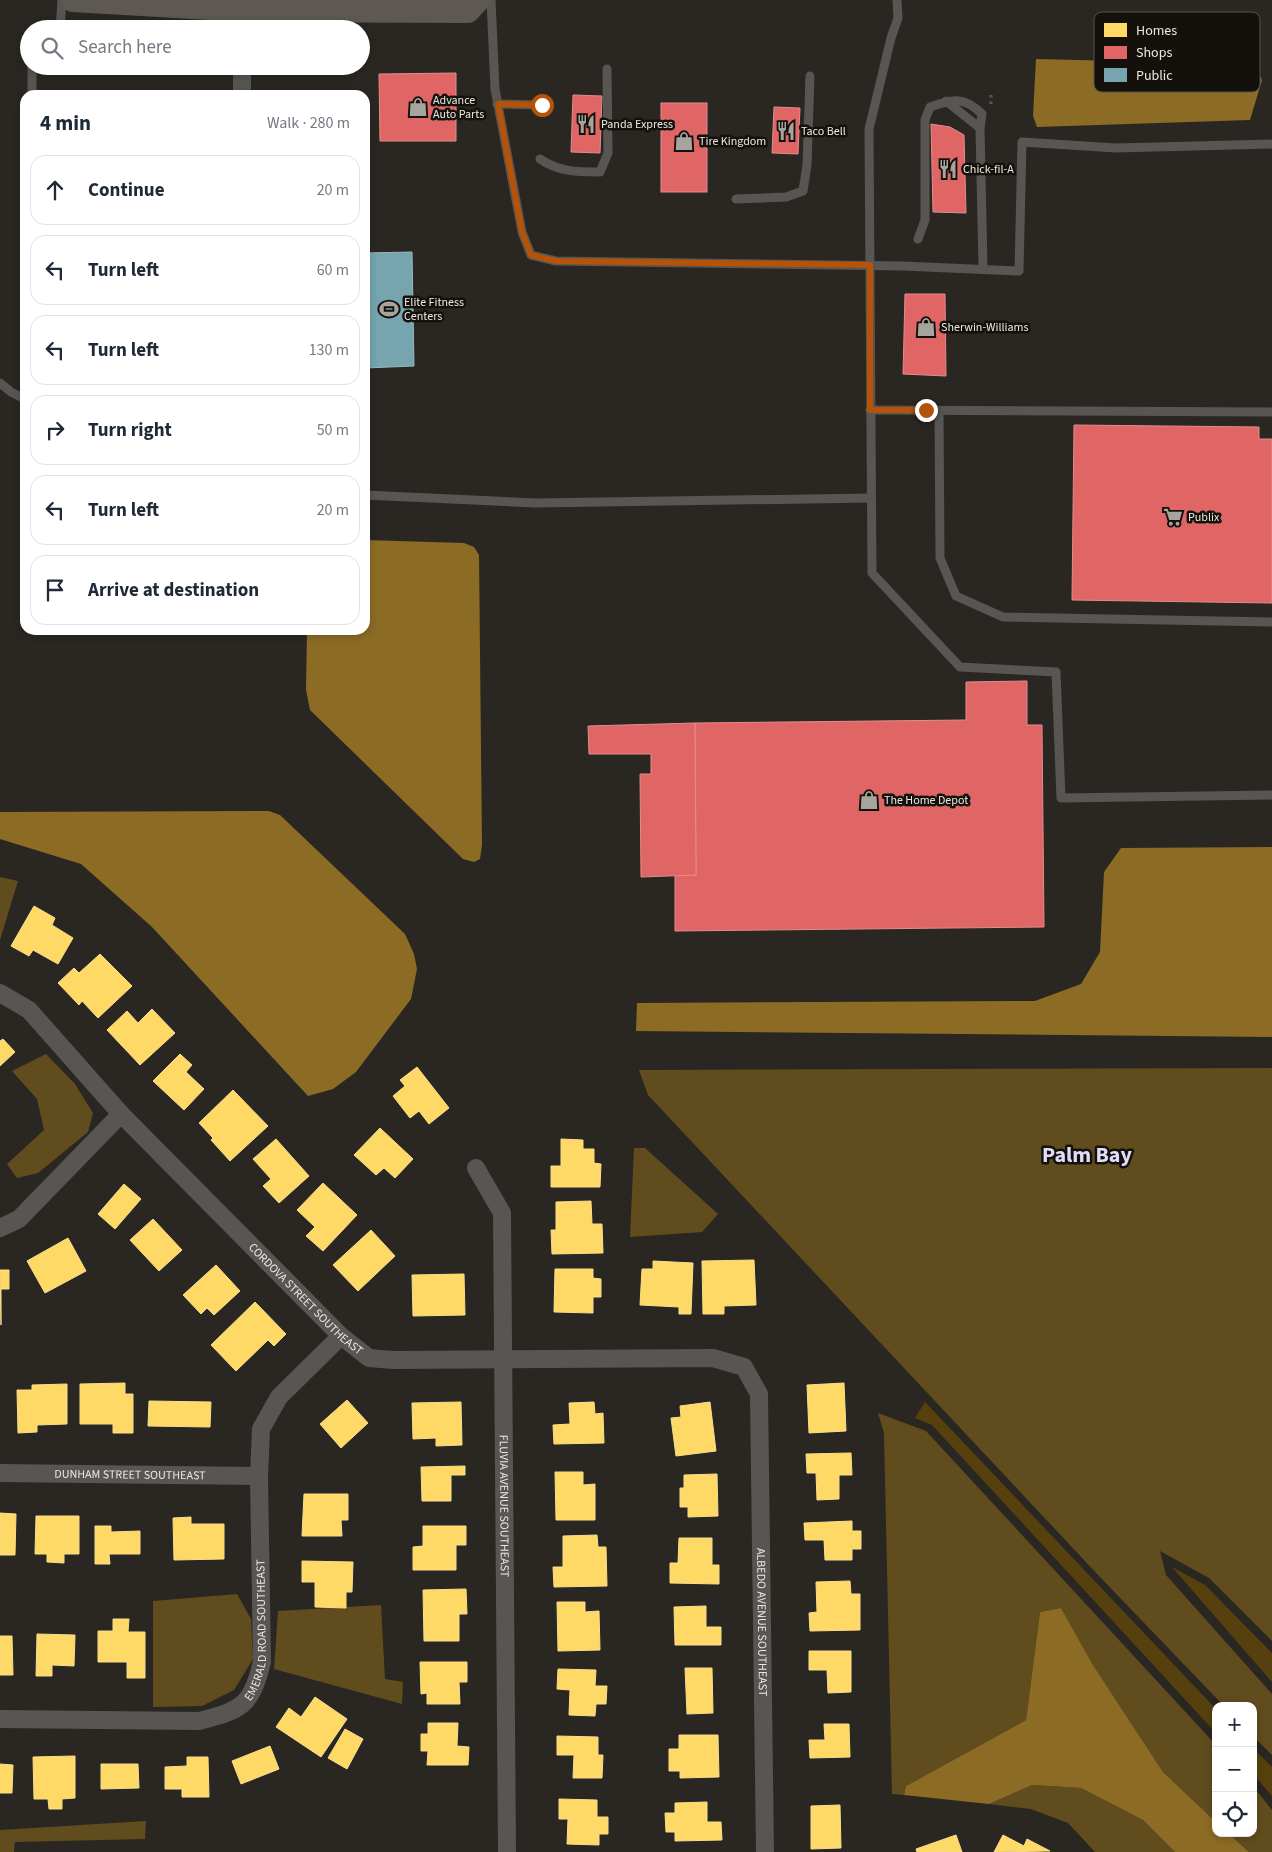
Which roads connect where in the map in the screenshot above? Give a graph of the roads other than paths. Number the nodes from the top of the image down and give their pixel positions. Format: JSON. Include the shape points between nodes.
{"nodes":[{"id":1,"x":62,"y":0,"type":"edge"},
{"id":2,"x":73,"y":0,"type":"edge"},
{"id":3,"x":478,"y":0,"type":"edge"},
{"id":4,"x":490,"y":0,"type":"edge"},
{"id":5,"x":897,"y":0,"type":"edge"},
{"id":6,"x":61,"y":20,"type":"edge"},
{"id":7,"x":243,"y":20,"type":"edge"},
{"id":8,"x":607,"y":69,"type":"dead end"},
{"id":9,"x":32,"y":75,"type":"edge"},
{"id":10,"x":242,"y":75,"type":"edge"},
{"id":11,"x":810,"y":76,"type":"dead end"},
{"id":12,"x":32,"y":90,"type":"edge"},
{"id":13,"x":242,"y":90,"type":"edge"},
{"id":14,"x":946,"y":101,"type":"junction"},
{"id":15,"x":498,"y":104,"type":"junction"},
{"id":16,"x":542,"y":105,"type":"dead end"},
{"id":17,"x":980,"y":128,"type":"junction"},
{"id":18,"x":1272,"y":144,"type":"edge"},
{"id":19,"x":540,"y":159,"type":"dead end"},
{"id":20,"x":736,"y":199,"type":"dead end"},
{"id":21,"x":918,"y":239,"type":"dead end"},
{"id":22,"x":870,"y":265,"type":"junction"},
{"id":23,"x":983,"y":268,"type":"junction"},
{"id":24,"x":0,"y":382,"type":"edge"},
{"id":25,"x":20,"y":397,"type":"edge"},
{"id":26,"x":870,"y":410,"type":"junction"},
{"id":27,"x":939,"y":411,"type":"junction"},
{"id":28,"x":1272,"y":412,"type":"edge"},
{"id":29,"x":370,"y":495,"type":"edge"},
{"id":30,"x":871,"y":498,"type":"junction"},
{"id":31,"x":1272,"y":622,"type":"edge"},
{"id":32,"x":1272,"y":795,"type":"edge"},
{"id":33,"x":0,"y":993,"type":"edge"},
{"id":34,"x":121,"y":1114,"type":"junction"},
{"id":35,"x":476,"y":1168,"type":"dead end"},
{"id":36,"x":0,"y":1228,"type":"edge"},
{"id":37,"x":341,"y":1336,"type":"junction"},
{"id":38,"x":504,"y":1358,"type":"junction"},
{"id":39,"x":759,"y":1394,"type":"joint"},
{"id":40,"x":0,"y":1473,"type":"edge"},
{"id":41,"x":259,"y":1476,"type":"junction"},
{"id":42,"x":0,"y":1719,"type":"edge"},
{"id":43,"x":507,"y":1852,"type":"edge"},
{"id":44,"x":764,"y":1852,"type":"edge"}],
"edges":[{"from":1,"to":6,"type":"lane"},
{"from":2,"to":7,"type":"main road"},
{"from":3,"to":7,"type":"main road","via":[[468,11]]},
{"from":4,"to":15,"type":"lane"},
{"from":5,"to":22,"type":"lane","via":[[898,18],[869,129]]},
{"from":8,"to":19,"type":"lane","via":[[608,153],[600,172],[570,172],[552,168]]},
{"from":9,"to":12,"type":"lane"},
{"from":10,"to":13,"type":"street"},
{"from":11,"to":20,"type":"lane","via":[[803,191],[786,197]]},
{"from":14,"to":17,"type":"lane"},
{"from":14,"to":17,"type":"lane","via":[[952,99],[973,104],[982,114]]},
{"from":14,"to":21,"type":"lane","via":[[930,107],[925,120],[925,220]]},
{"from":15,"to":16,"type":"lane"},
{"from":15,"to":22,"type":"lane","via":[[522,232],[531,255],[556,261]]},
{"from":17,"to":23,"type":"lane"},
{"from":18,"to":23,"type":"lane","via":[[1116,148],[1022,142],[1019,271]]},
{"from":22,"to":23,"type":"lane"},
{"from":22,"to":26,"type":"lane"},
{"from":24,"to":25,"type":"lane"},
{"from":26,"to":27,"type":"lane"},
{"from":26,"to":30,"type":"lane"},
{"from":27,"to":28,"type":"lane"},
{"from":27,"to":31,"type":"lane","via":[[940,558],[956,596],[1003,617]]},
{"from":29,"to":30,"type":"lane","via":[[536,503]]},
{"from":30,"to":32,"type":"lane","via":[[872,572],[960,667],[1056,672],[1061,798]]},
{"from":33,"to":34,"type":"street","name":"CORDOVA STREET SOUTHEAST","via":[[29,1010]]},
{"from":34,"to":36,"type":"street","via":[[19,1219]]},
{"from":34,"to":37,"type":"street","name":"CORDOVA STREET SOUTHEAST"},
{"from":35,"to":38,"type":"street","name":"FLUVIA AVENUE SOUTHEAST","via":[[502,1213]]},
{"from":37,"to":38,"type":"street","name":"CORDOVA STREET SOUTHEAST","via":[[370,1358]]},
{"from":37,"to":41,"type":"street","name":"EMERALD ROAD SOUTHEAST","via":[[279,1397],[262,1429]]},
{"from":38,"to":39,"type":"street","name":"CORDOVA STREET SOUTHEAST","via":[[713,1358],[744,1367]]},
{"from":38,"to":43,"type":"street","name":"FLUVIA AVENUE SOUTHEAST"},
{"from":39,"to":44,"type":"street","name":"ALBEDO AVENUE SOUTHEAST"},
{"from":40,"to":41,"type":"street","name":"DUNHAM STREET SOUTHEAST"},
{"from":41,"to":42,"type":"street","name":"EMERALD ROAD SOUTHEAST","via":[[262,1662],[256,1687],[244,1704],[228,1714],[200,1721]]}]}
